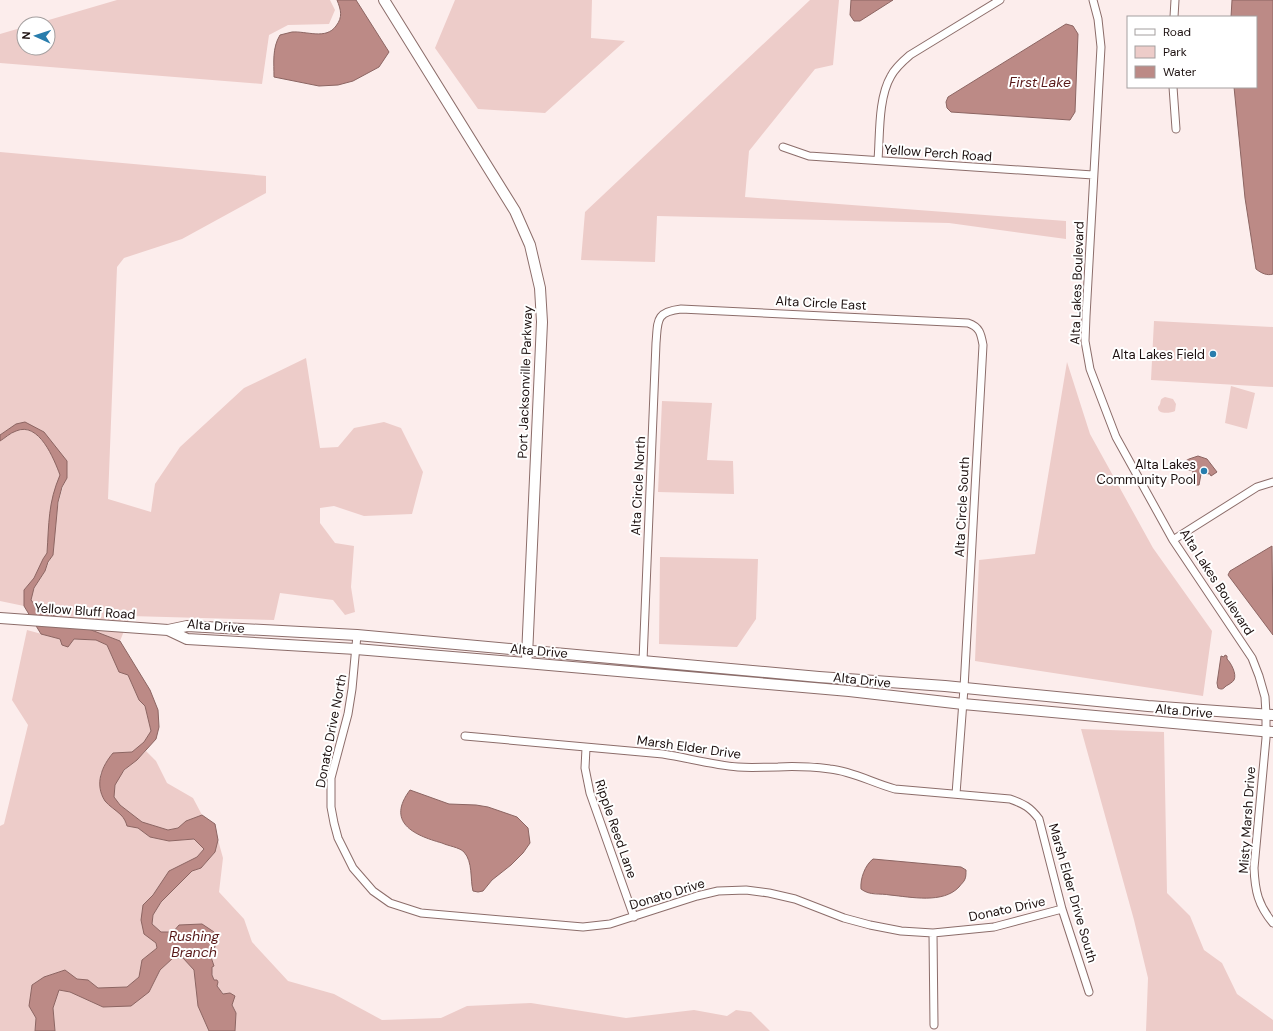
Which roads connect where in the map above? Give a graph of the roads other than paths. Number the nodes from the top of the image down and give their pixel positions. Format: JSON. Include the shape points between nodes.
{"nodes":[{"id":1,"x":384,"y":0,"type":"edge"},
{"id":2,"x":1000,"y":0,"type":"edge"},
{"id":3,"x":1094,"y":0,"type":"edge"},
{"id":4,"x":1175,"y":0,"type":"edge"},
{"id":5,"x":1174,"y":16,"type":"edge"},
{"id":6,"x":1173,"y":88,"type":"edge"},
{"id":7,"x":1176,"y":129,"type":"dead end"},
{"id":8,"x":783,"y":147,"type":"dead end"},
{"id":9,"x":878,"y":160,"type":"junction"},
{"id":10,"x":1093,"y":175,"type":"junction"},
{"id":11,"x":663,"y":313,"type":"joint"},
{"id":12,"x":978,"y":328,"type":"joint"},
{"id":13,"x":1273,"y":482,"type":"edge"},
{"id":14,"x":1173,"y":540,"type":"junction"},
{"id":15,"x":0,"y":618,"type":"edge"},
{"id":16,"x":168,"y":630,"type":"junction"},
{"id":17,"x":357,"y":635,"type":"junction"},
{"id":18,"x":356,"y":649,"type":"junction"},
{"id":19,"x":527,"y":650,"type":"junction"},
{"id":20,"x":643,"y":661,"type":"junction"},
{"id":21,"x":526,"y":663,"type":"junction"},
{"id":22,"x":964,"y":688,"type":"junction"},
{"id":23,"x":963,"y":704,"type":"junction"},
{"id":24,"x":1270,"y":714,"type":"edge"},
{"id":25,"x":1269,"y":732,"type":"edge"},
{"id":26,"x":465,"y":736,"type":"dead end"},
{"id":27,"x":586,"y":748,"type":"junction"},
{"id":28,"x":956,"y":794,"type":"junction"},
{"id":29,"x":373,"y":891,"type":"joint"},
{"id":30,"x":1062,"y":909,"type":"junction"},
{"id":31,"x":634,"y":917,"type":"junction"},
{"id":32,"x":1273,"y":923,"type":"edge"},
{"id":33,"x":933,"y":933,"type":"junction"},
{"id":34,"x":1089,"y":992,"type":"dead end"},
{"id":35,"x":934,"y":1025,"type":"dead end"}],
"edges":[{"from":1,"to":19,"type":"street","name":"Port Jacksonville Parkway","via":[[515,210],[530,245],[540,288],[542,322]]},
{"from":2,"to":9,"type":"street","via":[[910,55],[891,75],[882,102]]},
{"from":3,"to":10,"type":"street","name":"Alta Lakes Boulevard","via":[[1101,47]]},
{"from":4,"to":5,"type":"street"},
{"from":6,"to":7,"type":"street"},
{"from":8,"to":9,"type":"street","name":"Yellow Perch Road","via":[[809,156]]},
{"from":9,"to":10,"type":"street","name":"Yellow Perch Road"},
{"from":10,"to":14,"type":"street","name":"Alta Lakes Boulevard","via":[[1086,335],[1090,369],[1116,437]]},
{"from":11,"to":12,"type":"street","name":"Alta Circle East","via":[[676,309],[694,309],[968,323]]},
{"from":11,"to":20,"type":"street","name":"Alta Circle North","via":[[659,320],[656,343]]},
{"from":12,"to":22,"type":"street","name":"Alta Circle South","via":[[983,345]]},
{"from":13,"to":14,"type":"street","via":[[1257,487]]},
{"from":14,"to":24,"type":"street","name":"Alta Lakes Boulevard","via":[[1252,658],[1260,676]]},
{"from":15,"to":16,"type":"street","name":"Yellow Bluff Road"},
{"from":16,"to":17,"type":"street","name":"Alta Drive","via":[[187,626]]},
{"from":16,"to":18,"type":"street","name":"Alta Drive","via":[[187,639]]},
{"from":17,"to":18,"type":"street","name":"Donato Drive North"},
{"from":17,"to":19,"type":"street","name":"Alta Drive"},
{"from":18,"to":21,"type":"street","name":"Alta Drive"},
{"from":18,"to":29,"type":"street","name":"Donato Drive North","via":[[348,714],[331,778],[331,807],[345,853],[353,868]]},
{"from":19,"to":20,"type":"street","name":"Alta Drive"},
{"from":19,"to":21,"type":"street","name":"Port Jacksonville Parkway"},
{"from":20,"to":22,"type":"street","name":"Alta Drive"},
{"from":21,"to":23,"type":"street","name":"Alta Drive","via":[[850,691]]},
{"from":22,"to":23,"type":"street","name":"Alta Circle South"},
{"from":22,"to":24,"type":"street","name":"Alta Drive","via":[[1148,706]]},
{"from":23,"to":25,"type":"street","name":"Alta Drive"},
{"from":23,"to":28,"type":"street","name":"Alta Circle South"},
{"from":24,"to":25,"type":"street","name":"Misty Marsh Drive"},
{"from":25,"to":32,"type":"street","name":"Misty Marsh Drive","via":[[1254,868],[1259,903]]},
{"from":26,"to":27,"type":"street","name":"Marsh Elder Drive"},
{"from":27,"to":28,"type":"street","name":"Marsh Elder Drive","via":[[663,754],[740,768],[780,766],[831,769],[895,789]]},
{"from":27,"to":31,"type":"street","name":"Ripple Reed Lane","via":[[585,768],[590,793]]},
{"from":28,"to":30,"type":"street","name":"Marsh Elder Drive South","via":[[1010,799],[1023,803],[1032,810],[1043,830]]},
{"from":29,"to":31,"type":"street","name":"Donato Drive","via":[[390,903],[429,913],[583,927],[610,924]]},
{"from":30,"to":33,"type":"street","name":"Donato Drive","via":[[994,927]]},
{"from":30,"to":34,"type":"street","name":"Marsh Elder Drive South"},
{"from":31,"to":33,"type":"street","name":"Donato Drive","via":[[678,901],[718,891],[746,890],[795,899],[870,925],[901,931]]},
{"from":33,"to":35,"type":"street"}]}
